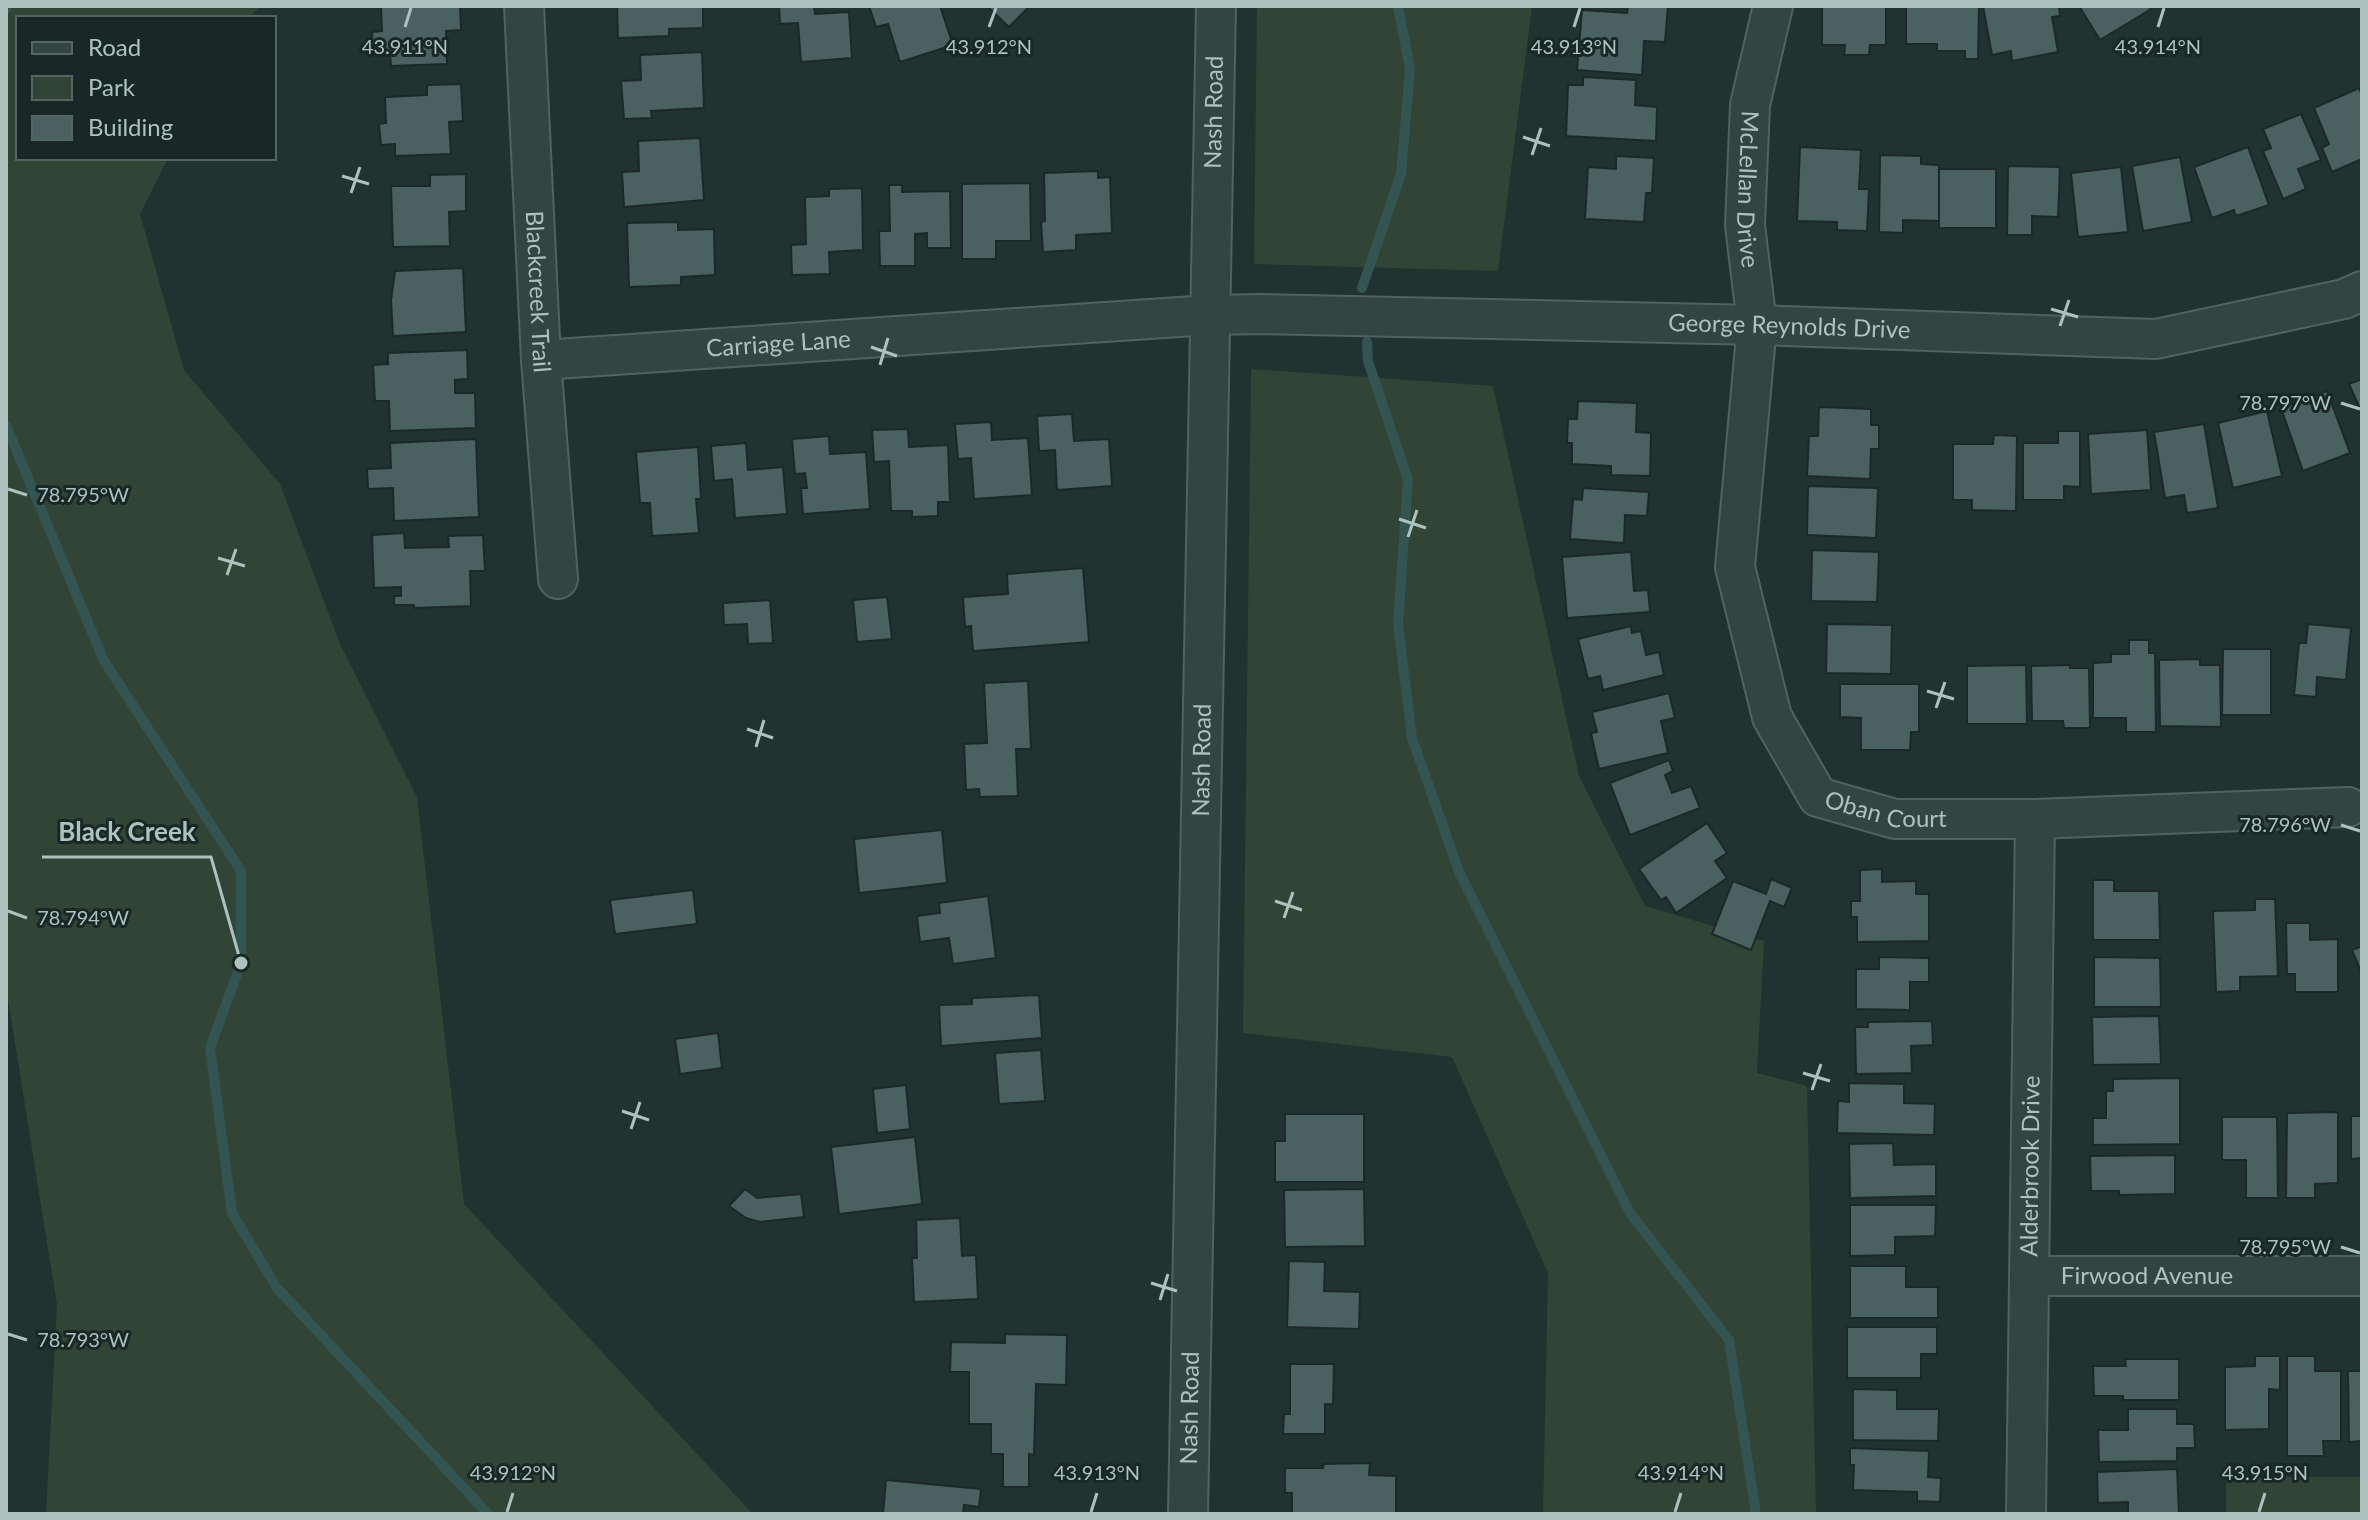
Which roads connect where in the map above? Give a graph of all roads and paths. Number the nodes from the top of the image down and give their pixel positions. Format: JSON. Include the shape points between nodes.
{"nodes":[{"id":1,"x":524,"y":6,"type":"edge"},
{"id":2,"x":1216,"y":6,"type":"edge"},
{"id":3,"x":1773,"y":6,"type":"edge"},
{"id":4,"x":2362,"y":291,"type":"edge"},
{"id":5,"x":1209,"y":315,"type":"junction"},
{"id":6,"x":1757,"y":325,"type":"junction"},
{"id":7,"x":541,"y":360,"type":"junction"},
{"id":8,"x":558,"y":579,"type":"dead end"},
{"id":9,"x":2348,"y":807,"type":"dead end"},
{"id":10,"x":2035,"y":819,"type":"junction"},
{"id":11,"x":2029,"y":1276,"type":"junction"},
{"id":12,"x":2362,"y":1276,"type":"edge"},
{"id":13,"x":1188,"y":1514,"type":"edge"},
{"id":14,"x":2026,"y":1514,"type":"edge"}],
"edges":[{"from":1,"to":7,"type":"street","name":"Blackcreek Trail"},
{"from":2,"to":5,"type":"street","name":"Nash Road"},
{"from":3,"to":6,"type":"street","name":"McLellan Drive","via":[[1750,105],[1745,225]]},
{"from":4,"to":6,"type":"street","name":"George Reynolds Drive","via":[[2156,339]]},
{"from":5,"to":6,"type":"street","name":"George Reynolds Drive"},
{"from":5,"to":7,"type":"street","name":"Carriage Lane"},
{"from":5,"to":13,"type":"street","name":"Nash Road"},
{"from":6,"to":10,"type":"street","name":"Oban Court","via":[[1735,567],[1772,717],[1818,797],[1895,819]]},
{"from":7,"to":8,"type":"street","name":"Blackcreek Trail"},
{"from":9,"to":10,"type":"street","name":"Oban Court"},
{"from":10,"to":11,"type":"street","name":"Alderbrook Drive"},
{"from":11,"to":12,"type":"street","name":"Firwood Avenue"},
{"from":11,"to":14,"type":"street","name":"Alderbrook Drive"}]}
